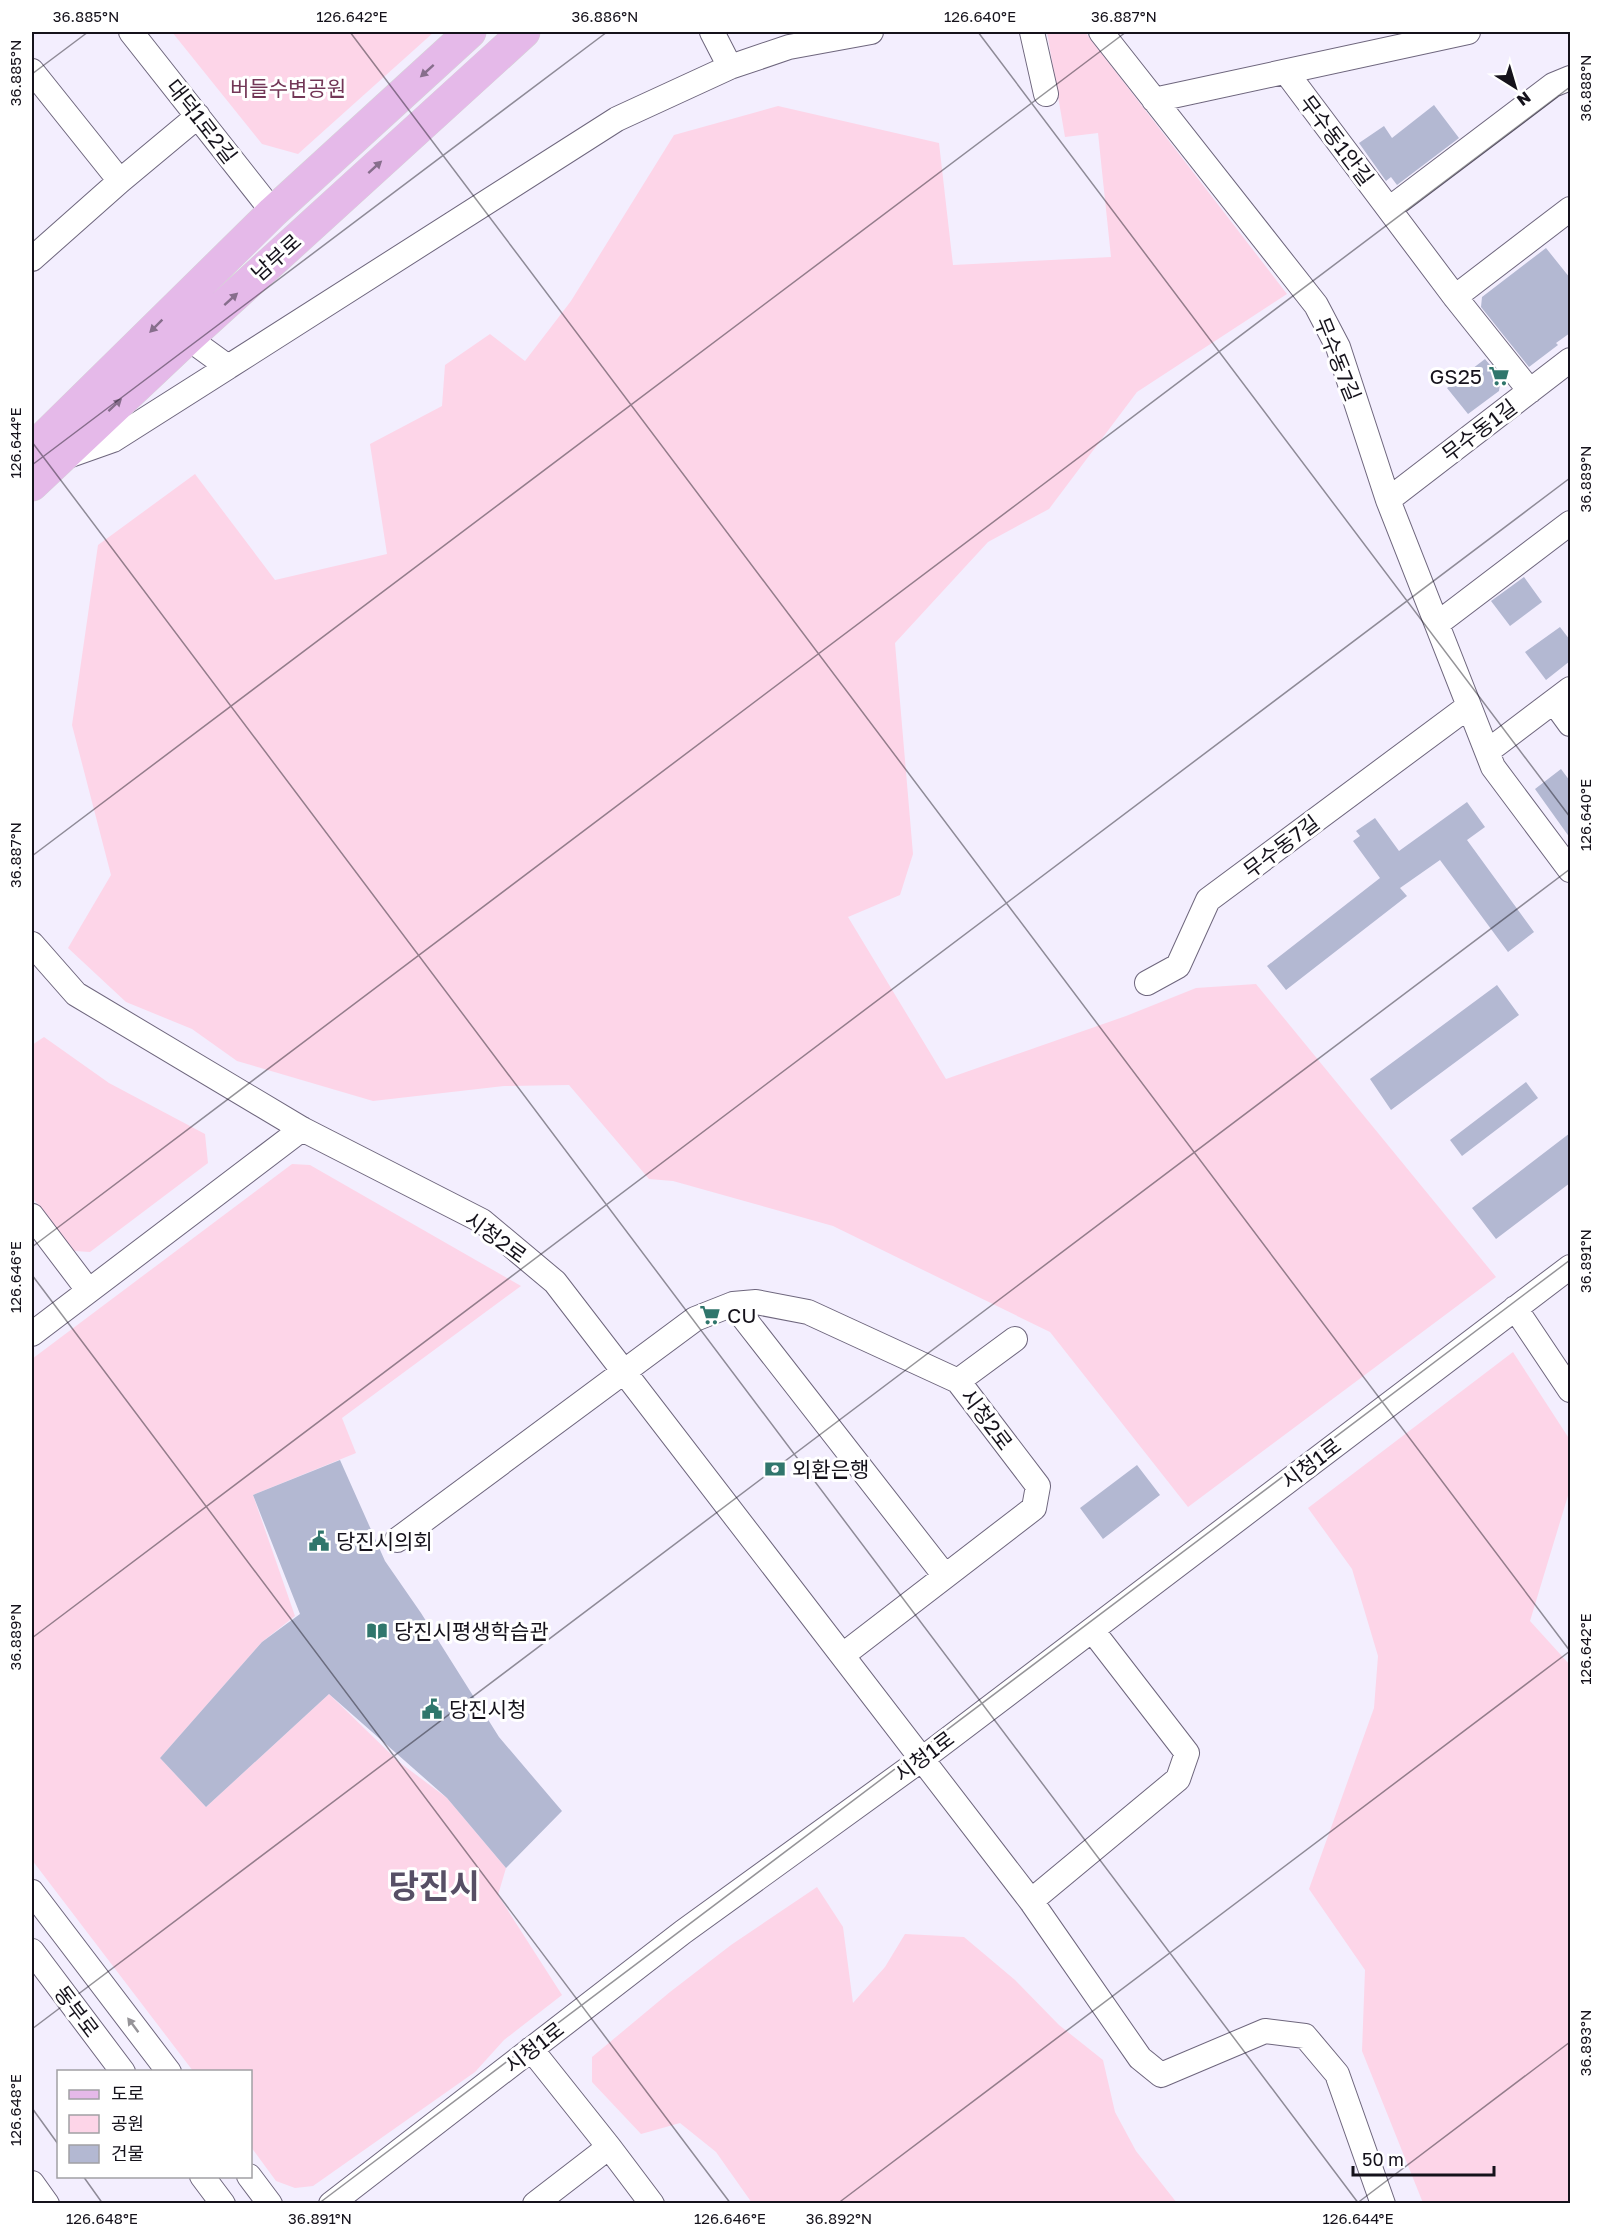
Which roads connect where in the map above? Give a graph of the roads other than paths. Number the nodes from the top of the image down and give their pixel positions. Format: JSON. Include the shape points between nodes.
{"nodes":[{"id":1,"x":131,"y":32,"type":"edge"},
{"id":2,"x":470,"y":32,"type":"edge"},
{"id":3,"x":524,"y":32,"type":"edge"},
{"id":4,"x":712,"y":32,"type":"edge"},
{"id":5,"x":871,"y":32,"type":"edge"},
{"id":6,"x":1032,"y":32,"type":"edge"},
{"id":7,"x":1101,"y":32,"type":"edge"},
{"id":8,"x":1468,"y":32,"type":"edge"},
{"id":9,"x":730,"y":67,"type":"junction"},
{"id":10,"x":32,"y":71,"type":"edge"},
{"id":11,"x":1286,"y":72,"type":"junction"},
{"id":12,"x":1570,"y":78,"type":"edge"},
{"id":13,"x":1046,"y":94,"type":"dead end"},
{"id":14,"x":1154,"y":100,"type":"junction"},
{"id":15,"x":198,"y":116,"type":"junction"},
{"id":16,"x":120,"y":181,"type":"junction"},
{"id":17,"x":1389,"y":209,"type":"junction"},
{"id":18,"x":1570,"y":209,"type":"edge"},
{"id":19,"x":273,"y":212,"type":"junction"},
{"id":20,"x":32,"y":259,"type":"edge"},
{"id":21,"x":1455,"y":297,"type":"junction"},
{"id":22,"x":188,"y":338,"type":"junction"},
{"id":23,"x":1570,"y":360,"type":"edge"},
{"id":24,"x":228,"y":367,"type":"junction"},
{"id":25,"x":1530,"y":391,"type":"junction"},
{"id":26,"x":44,"y":454,"type":"edge"},
{"id":27,"x":32,"y":485,"type":"edge"},
{"id":28,"x":1388,"y":500,"type":"junction"},
{"id":29,"x":1570,"y":523,"type":"edge"},
{"id":30,"x":1437,"y":624,"type":"junction"},
{"id":31,"x":1562,"y":696,"type":"edge"},
{"id":32,"x":1469,"y":706,"type":"junction"},
{"id":33,"x":1570,"y":724,"type":"edge"},
{"id":34,"x":1488,"y":751,"type":"junction"},
{"id":35,"x":1570,"y":870,"type":"edge"},
{"id":36,"x":32,"y":944,"type":"edge"},
{"id":37,"x":1147,"y":983,"type":"dead end"},
{"id":38,"x":302,"y":1130,"type":"junction"},
{"id":39,"x":32,"y":1216,"type":"edge"},
{"id":40,"x":1570,"y":1267,"type":"edge"},
{"id":41,"x":88,"y":1290,"type":"junction"},
{"id":42,"x":734,"y":1304,"type":"junction"},
{"id":43,"x":1515,"y":1308,"type":"junction"},
{"id":44,"x":808,"y":1312,"type":"junction"},
{"id":45,"x":32,"y":1334,"type":"edge"},
{"id":46,"x":760,"y":1338,"type":"junction"},
{"id":47,"x":1015,"y":1339,"type":"dead end"},
{"id":48,"x":623,"y":1372,"type":"junction"},
{"id":49,"x":958,"y":1381,"type":"junction"},
{"id":50,"x":1570,"y":1390,"type":"edge"},
{"id":51,"x":397,"y":1540,"type":"dead end"},
{"id":52,"x":945,"y":1576,"type":"junction"},
{"id":53,"x":1092,"y":1630,"type":"junction"},
{"id":54,"x":843,"y":1655,"type":"junction"},
{"id":55,"x":922,"y":1759,"type":"junction"},
{"id":56,"x":32,"y":1892,"type":"edge"},
{"id":57,"x":1031,"y":1901,"type":"junction"},
{"id":58,"x":32,"y":1950,"type":"edge"},
{"id":59,"x":531,"y":2049,"type":"junction"},
{"id":60,"x":122,"y":2070,"type":"edge"},
{"id":61,"x":167,"y":2070,"type":"edge"},
{"id":62,"x":609,"y":2147,"type":"junction"},
{"id":63,"x":204,"y":2178,"type":"edge"},
{"id":64,"x":250,"y":2178,"type":"edge"},
{"id":65,"x":32,"y":2183,"type":"edge"},
{"id":66,"x":46,"y":2204,"type":"edge"},
{"id":67,"x":223,"y":2204,"type":"edge"},
{"id":68,"x":270,"y":2204,"type":"edge"},
{"id":69,"x":331,"y":2204,"type":"edge"},
{"id":70,"x":535,"y":2204,"type":"edge"},
{"id":71,"x":652,"y":2204,"type":"edge"},
{"id":72,"x":1383,"y":2204,"type":"edge"}],
"edges":[{"from":1,"to":15,"type":"street","name":"대덕1로2길"},
{"from":2,"to":19,"type":"main road","name":"남부로","one_way":true},
{"from":22,"to":3,"type":"main road","name":"남부로","one_way":true},
{"from":4,"to":9,"type":"street"},
{"from":5,"to":9,"type":"street","via":[[789,46]]},
{"from":6,"to":13,"type":"street"},
{"from":7,"to":14,"type":"street","name":"무수동7길"},
{"from":8,"to":11,"type":"street","name":"무수동1안길"},
{"from":9,"to":24,"type":"street","via":[[617,119]]},
{"from":10,"to":16,"type":"street"},
{"from":11,"to":14,"type":"street","name":"무수동1안길"},
{"from":11,"to":17,"type":"street","name":"무수동1안길"},
{"from":12,"to":17,"type":"street","via":[[1552,85]]},
{"from":14,"to":28,"type":"street","name":"무수동7길","via":[[1316,305],[1338,347]]},
{"from":15,"to":16,"type":"street"},
{"from":15,"to":19,"type":"street","name":"대덕1로2길"},
{"from":16,"to":20,"type":"street"},
{"from":17,"to":21,"type":"street","name":"무수동1안길"},
{"from":18,"to":21,"type":"street"},
{"from":19,"to":26,"type":"main road","name":"남부로","one_way":true},
{"from":21,"to":25,"type":"street","name":"무수동1안길"},
{"from":22,"to":24,"type":"street"},
{"from":26,"to":22,"type":"main road","name":"남부로","one_way":true},
{"from":23,"to":25,"type":"street","name":"무수동1길"},
{"from":24,"to":26,"type":"street","via":[[113,440]]},
{"from":25,"to":28,"type":"street","name":"무수동1길"},
{"from":26,"to":27,"type":"main road","name":"남부로"},
{"from":28,"to":30,"type":"street","name":"무수동7길"},
{"from":29,"to":30,"type":"street"},
{"from":30,"to":32,"type":"street","name":"무수동7길"},
{"from":31,"to":33,"type":"street"},
{"from":31,"to":34,"type":"street"},
{"from":32,"to":34,"type":"street","name":"무수동7길"},
{"from":32,"to":37,"type":"street","name":"무수동7길","via":[[1208,900],[1178,966]]},
{"from":34,"to":35,"type":"street","name":"무수동7길","via":[[1493,767]]},
{"from":36,"to":38,"type":"street","name":"시청2로","via":[[76,994]]},
{"from":38,"to":41,"type":"street"},
{"from":38,"to":48,"type":"street","name":"시청2로","via":[[482,1221],[555,1282]]},
{"from":39,"to":41,"type":"street"},
{"from":40,"to":43,"type":"street","name":"시청1로"},
{"from":41,"to":45,"type":"street"},
{"from":42,"to":44,"type":"street","name":"시청2로","via":[[756,1302]]},
{"from":42,"to":46,"type":"street"},
{"from":42,"to":48,"type":"street","name":"시청2로","via":[[695,1319]]},
{"from":43,"to":50,"type":"street"},
{"from":43,"to":53,"type":"street","name":"시청1로"},
{"from":44,"to":46,"type":"street","via":[[774,1316],[758,1328]]},
{"from":44,"to":49,"type":"street","name":"시청2로"},
{"from":46,"to":52,"type":"street"},
{"from":47,"to":49,"type":"street"},
{"from":48,"to":51,"type":"street"},
{"from":48,"to":54,"type":"street","name":"시청2로"},
{"from":49,"to":52,"type":"street","name":"시청2로","via":[[1038,1486],[1034,1508]]},
{"from":52,"to":54,"type":"street","name":"시청2로"},
{"from":53,"to":55,"type":"street","name":"시청1로"},
{"from":53,"to":57,"type":"street","via":[[1187,1753],[1178,1779]]},
{"from":54,"to":55,"type":"street","name":"시청2로"},
{"from":55,"to":57,"type":"street","name":"시청2로"},
{"from":55,"to":59,"type":"street","name":"시청1로","via":[[683,1932]]},
{"from":61,"to":56,"type":"street","one_way":true},
{"from":57,"to":72,"type":"street","name":"시청2로","via":[[1140,2058],[1161,2075],[1265,2031],[1305,2036],[1337,2074]]},
{"from":58,"to":60,"type":"street","name":"동부로"},
{"from":59,"to":62,"type":"street"},
{"from":59,"to":69,"type":"street","name":"시청1로"},
{"from":62,"to":70,"type":"street"},
{"from":62,"to":71,"type":"street"},
{"from":63,"to":67,"type":"street"},
{"from":64,"to":68,"type":"street"},
{"from":65,"to":66,"type":"street"}]}
